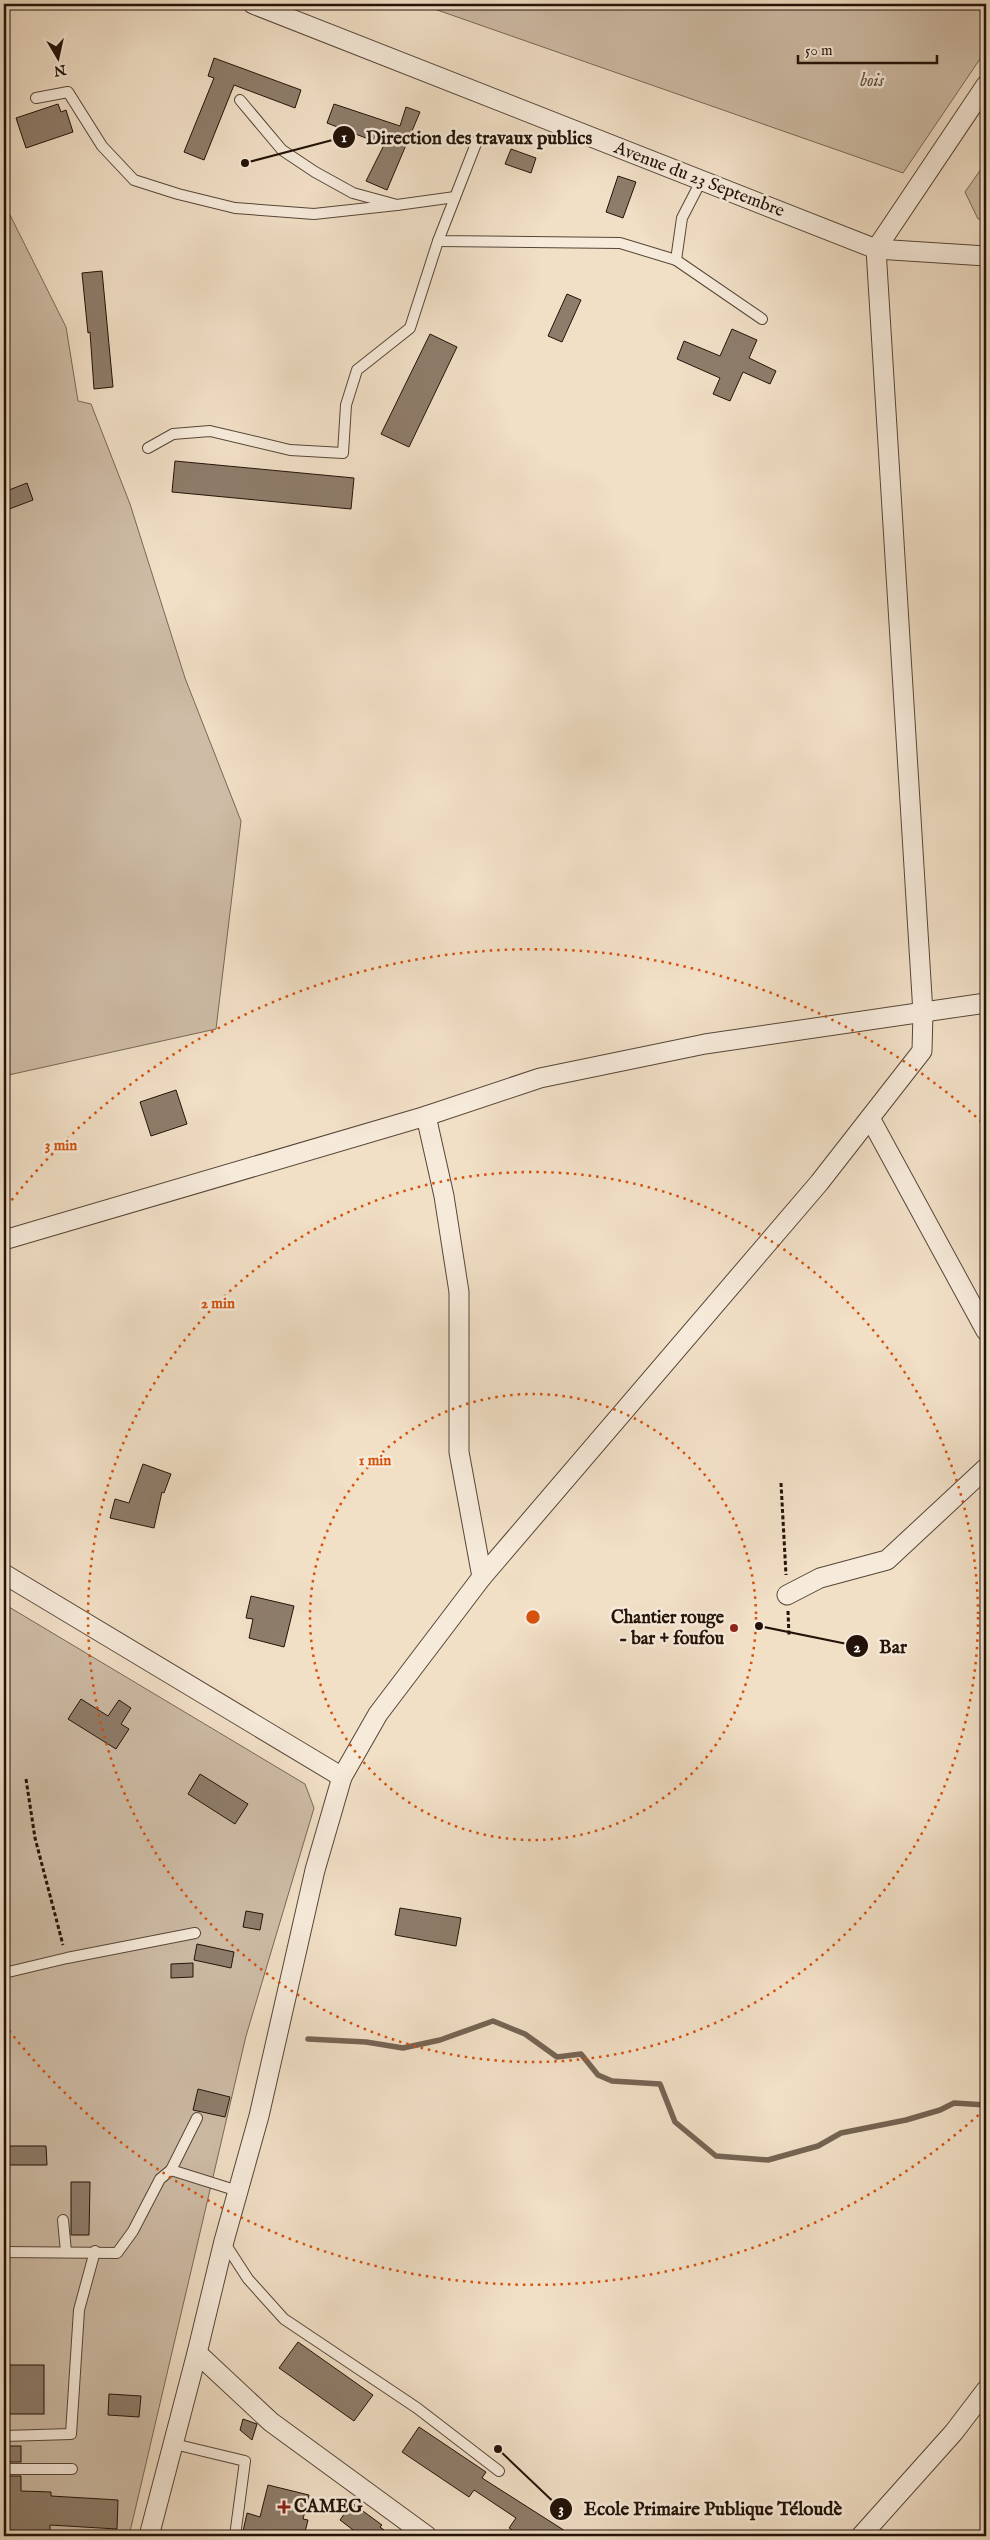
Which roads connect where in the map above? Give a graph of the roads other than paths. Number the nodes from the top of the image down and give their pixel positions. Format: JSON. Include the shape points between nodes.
{"nodes":[{"id":1,"x":253,"y":4,"type":"edge"},
{"id":2,"x":986,"y":85,"type":"edge"},
{"id":3,"x":36,"y":98,"type":"dead end"},
{"id":4,"x":240,"y":100,"type":"dead end"},
{"id":5,"x":477,"y":141,"type":"dead end"},
{"id":6,"x":701,"y":181,"type":"junction"},
{"id":7,"x":455,"y":198,"type":"junction"},
{"id":8,"x":398,"y":205,"type":"junction"},
{"id":9,"x":438,"y":241,"type":"junction"},
{"id":10,"x":876,"y":248,"type":"junction"},
{"id":11,"x":986,"y":256,"type":"edge"},
{"id":12,"x":676,"y":260,"type":"junction"},
{"id":13,"x":762,"y":319,"type":"dead end"},
{"id":14,"x":148,"y":448,"type":"dead end"},
{"id":15,"x":986,"y":1003,"type":"edge"},
{"id":16,"x":922,"y":1013,"type":"junction"},
{"id":17,"x":426,"y":1116,"type":"junction"},
{"id":18,"x":870,"y":1118,"type":"junction"},
{"id":19,"x":4,"y":1240,"type":"edge"},
{"id":20,"x":980,"y":1303,"type":"edge"},
{"id":21,"x":986,"y":1331,"type":"edge"},
{"id":22,"x":986,"y":1468,"type":"edge"},
{"id":23,"x":4,"y":1574,"type":"edge"},
{"id":24,"x":482,"y":1577,"type":"junction"},
{"id":25,"x":787,"y":1595,"type":"road end"},
{"id":26,"x":342,"y":1777,"type":"junction"},
{"id":27,"x":195,"y":1933,"type":"dead end"},
{"id":28,"x":4,"y":1973,"type":"edge"},
{"id":29,"x":197,"y":2118,"type":"dead end"},
{"id":30,"x":171,"y":2170,"type":"junction"},
{"id":31,"x":238,"y":2191,"type":"junction"},
{"id":32,"x":63,"y":2220,"type":"dead end"},
{"id":33,"x":224,"y":2242,"type":"junction"},
{"id":34,"x":95,"y":2251,"type":"junction"},
{"id":35,"x":4,"y":2252,"type":"edge"},
{"id":36,"x":66,"y":2252,"type":"junction"},
{"id":37,"x":198,"y":2353,"type":"junction"},
{"id":38,"x":986,"y":2390,"type":"edge"},
{"id":39,"x":4,"y":2436,"type":"edge"},
{"id":40,"x":174,"y":2444,"type":"junction"},
{"id":41,"x":4,"y":2469,"type":"edge"},
{"id":42,"x":72,"y":2469,"type":"dead end"},
{"id":43,"x":499,"y":2471,"type":"dead end"},
{"id":44,"x":149,"y":2536,"type":"edge"},
{"id":45,"x":235,"y":2536,"type":"edge"},
{"id":46,"x":427,"y":2536,"type":"edge"},
{"id":47,"x":861,"y":2536,"type":"edge"}],
"edges":[{"from":1,"to":6,"type":"street","name":"Avenue du 23 Septembre"},
{"from":2,"to":10,"type":"street"},
{"from":3,"to":8,"type":"lane","via":[[68,92],[102,146],[134,180],[178,194],[235,208],[314,214]]},
{"from":4,"to":8,"type":"lane","via":[[282,150],[315,172],[353,193]]},
{"from":5,"to":7,"type":"lane"},
{"from":6,"to":10,"type":"street","name":"Avenue du 23 Septembre"},
{"from":6,"to":12,"type":"lane","via":[[682,218]]},
{"from":7,"to":8,"type":"lane"},
{"from":7,"to":9,"type":"lane"},
{"from":9,"to":12,"type":"lane","via":[[620,243]]},
{"from":9,"to":14,"type":"lane","via":[[410,328],[357,370],[346,405],[343,453],[290,450],[210,431],[173,434]]},
{"from":10,"to":11,"type":"street","name":"Avenue du 23 Septembre"},
{"from":10,"to":16,"type":"street"},
{"from":12,"to":13,"type":"lane"},
{"from":15,"to":16,"type":"street"},
{"from":16,"to":17,"type":"street","via":[[705,1044],[540,1078]]},
{"from":16,"to":18,"type":"street","via":[[922,1051]]},
{"from":17,"to":19,"type":"street"},
{"from":17,"to":24,"type":"street","via":[[444,1196],[459,1292],[459,1452]]},
{"from":18,"to":20,"type":"street"},
{"from":18,"to":24,"type":"street","via":[[819,1183]]},
{"from":20,"to":21,"type":"street"},
{"from":22,"to":25,"type":"street","via":[[887,1560],[820,1578]]},
{"from":23,"to":26,"type":"street"},
{"from":24,"to":26,"type":"street","via":[[378,1714]]},
{"from":26,"to":31,"type":"street","via":[[315,1870],[259,2116]]},
{"from":27,"to":28,"type":"lane"},
{"from":29,"to":30,"type":"lane"},
{"from":30,"to":31,"type":"lane"},
{"from":30,"to":34,"type":"lane","via":[[160,2179],[117,2253]]},
{"from":31,"to":33,"type":"street"},
{"from":32,"to":36,"type":"lane"},
{"from":33,"to":37,"type":"street"},
{"from":33,"to":43,"type":"lane","via":[[248,2279],[284,2318],[418,2408]]},
{"from":34,"to":36,"type":"lane"},
{"from":34,"to":39,"type":"lane","via":[[79,2310],[70,2434]]},
{"from":35,"to":36,"type":"lane"},
{"from":37,"to":40,"type":"street"},
{"from":37,"to":46,"type":"street","via":[[271,2422]]},
{"from":38,"to":47,"type":"street","via":[[954,2432]]},
{"from":40,"to":44,"type":"street"},
{"from":40,"to":45,"type":"lane","via":[[245,2461]]},
{"from":41,"to":42,"type":"lane"}]}
